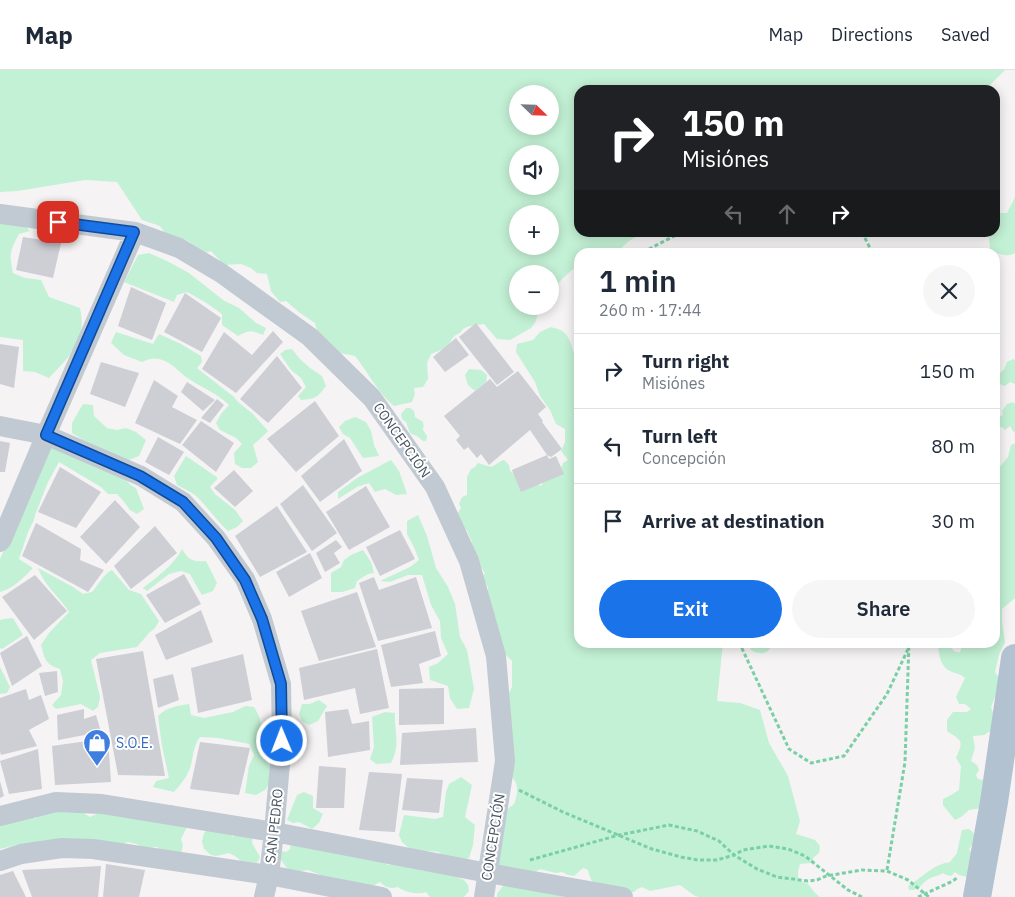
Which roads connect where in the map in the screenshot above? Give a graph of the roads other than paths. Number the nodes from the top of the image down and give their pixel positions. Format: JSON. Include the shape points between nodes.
{"nodes":[{"id":1,"x":0,"y":214,"type":"edge"},
{"id":2,"x":134,"y":232,"type":"junction"},
{"id":3,"x":0,"y":426,"type":"edge"},
{"id":4,"x":46,"y":435,"type":"junction"},
{"id":5,"x":0,"y":542,"type":"edge"},
{"id":6,"x":1015,"y":658,"type":"edge"},
{"id":7,"x":0,"y":816,"type":"edge"},
{"id":8,"x":274,"y":832,"type":"junction"},
{"id":9,"x":0,"y":861,"type":"edge"},
{"id":10,"x":488,"y":873,"type":"junction"},
{"id":11,"x":269,"y":875,"type":"junction"},
{"id":12,"x":264,"y":897,"type":"edge"},
{"id":13,"x":382,"y":897,"type":"edge"},
{"id":14,"x":484,"y":897,"type":"edge"},
{"id":15,"x":623,"y":897,"type":"edge"},
{"id":16,"x":977,"y":897,"type":"edge"}],
"edges":[{"from":1,"to":2,"type":"street","name":"CONCEPCIÓN"},
{"from":2,"to":4,"type":"street"},
{"from":2,"to":10,"type":"street","name":"CONCEPCIÓN","via":[[179,248],[221,273],[310,337],[372,398],[435,487],[469,561],[496,656],[505,761]]},
{"from":3,"to":4,"type":"street","name":"SAN PEDRO"},
{"from":4,"to":5,"type":"street"},
{"from":4,"to":8,"type":"street","name":"SAN PEDRO","via":[[140,476],[183,502],[216,538],[245,580],[262,619],[281,684],[282,741]]},
{"from":6,"to":16,"type":"main road"},
{"from":7,"to":8,"type":"street","via":[[56,802],[77,802]]},
{"from":8,"to":10,"type":"street"},
{"from":8,"to":11,"type":"street","name":"SAN PEDRO"},
{"from":9,"to":11,"type":"street","via":[[21,854],[62,848],[94,849]]},
{"from":10,"to":14,"type":"street","name":"CONCEPCIÓN"},
{"from":10,"to":15,"type":"street"},
{"from":11,"to":12,"type":"street","name":"SAN PEDRO"},
{"from":11,"to":13,"type":"street"}]}
